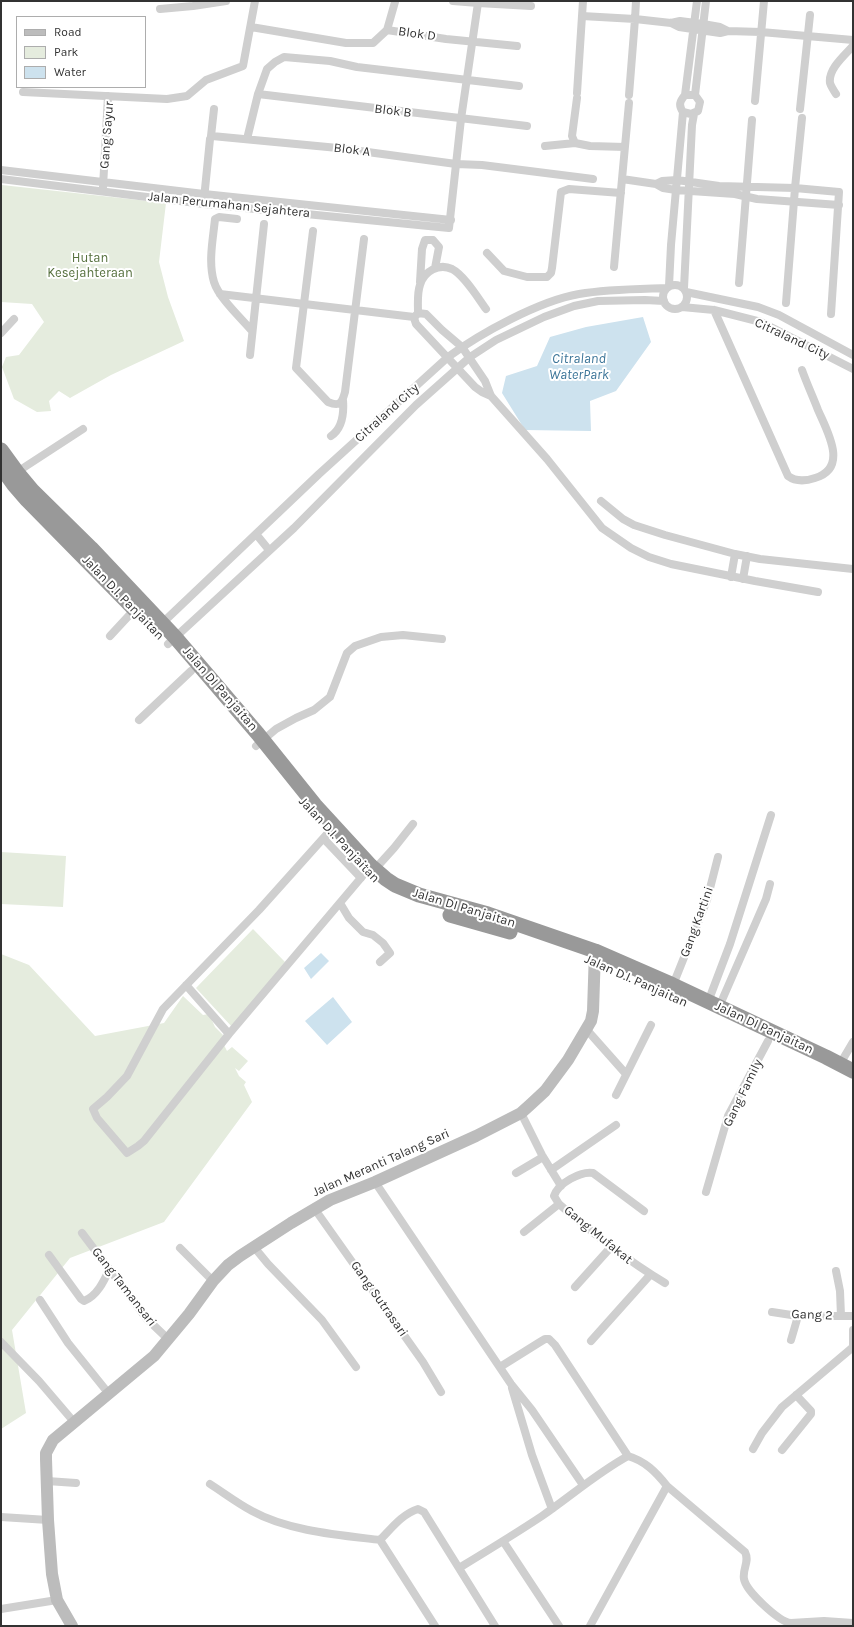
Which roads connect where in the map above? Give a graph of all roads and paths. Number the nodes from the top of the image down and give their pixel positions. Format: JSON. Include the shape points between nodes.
{"nodes":[{"id":1,"x":226,"y":1,"type":"edge"},
{"id":2,"x":255,"y":1,"type":"edge"},
{"id":3,"x":454,"y":1,"type":"edge"},
{"id":4,"x":584,"y":1,"type":"edge"},
{"id":5,"x":636,"y":1,"type":"edge"},
{"id":6,"x":697,"y":1,"type":"edge"},
{"id":7,"x":706,"y":1,"type":"edge"},
{"id":8,"x":764,"y":1,"type":"edge"},
{"id":9,"x":214,"y":2,"type":"edge"},
{"id":10,"x":395,"y":2,"type":"dead end"},
{"id":11,"x":478,"y":4,"type":"junction"},
{"id":12,"x":531,"y":6,"type":"dead end"},
{"id":13,"x":160,"y":9,"type":"dead end"},
{"id":14,"x":810,"y":15,"type":"dead end"},
{"id":15,"x":582,"y":16,"type":"junction"},
{"id":16,"x":635,"y":19,"type":"junction"},
{"id":17,"x":693,"y":26,"type":"junction"},
{"id":18,"x":251,"y":27,"type":"junction"},
{"id":19,"x":702,"y":27,"type":"junction"},
{"id":20,"x":387,"y":30,"type":"junction"},
{"id":21,"x":761,"y":32,"type":"junction"},
{"id":22,"x":808,"y":36,"type":"junction"},
{"id":23,"x":853,"y":40,"type":"edge"},
{"id":24,"x":472,"y":42,"type":"junction"},
{"id":25,"x":517,"y":46,"type":"dead end"},
{"id":26,"x":853,"y":46,"type":"edge"},
{"id":27,"x":467,"y":81,"type":"junction"},
{"id":28,"x":519,"y":86,"type":"dead end"},
{"id":29,"x":23,"y":92,"type":"dead end"},
{"id":30,"x":258,"y":94,"type":"junction"},
{"id":31,"x":836,"y":94,"type":"dead end"},
{"id":32,"x":685,"y":95,"type":"junction"},
{"id":33,"x":695,"y":95,"type":"junction"},
{"id":34,"x":108,"y":96,"type":"junction"},
{"id":35,"x":755,"y":101,"type":"dead end"},
{"id":36,"x":214,"y":109,"type":"dead end"},
{"id":37,"x":800,"y":109,"type":"dead end"},
{"id":38,"x":683,"y":112,"type":"junction"},
{"id":39,"x":694,"y":114,"type":"junction"},
{"id":40,"x":802,"y":118,"type":"dead end"},
{"id":41,"x":461,"y":119,"type":"junction"},
{"id":42,"x":752,"y":120,"type":"dead end"},
{"id":43,"x":527,"y":126,"type":"dead end"},
{"id":44,"x":211,"y":136,"type":"junction"},
{"id":45,"x":247,"y":139,"type":"junction"},
{"id":46,"x":575,"y":143,"type":"junction"},
{"id":47,"x":545,"y":146,"type":"dead end"},
{"id":48,"x":625,"y":147,"type":"junction"},
{"id":49,"x":456,"y":164,"type":"junction"},
{"id":50,"x":1,"y":170,"type":"edge"},
{"id":51,"x":1,"y":179,"type":"edge"},
{"id":52,"x":593,"y":179,"type":"dead end"},
{"id":53,"x":622,"y":179,"type":"junction"},
{"id":54,"x":676,"y":180,"type":"junction"},
{"id":55,"x":689,"y":180,"type":"junction"},
{"id":56,"x":103,"y":181,"type":"junction"},
{"id":57,"x":656,"y":184,"type":"junction"},
{"id":58,"x":748,"y":187,"type":"junction"},
{"id":59,"x":795,"y":188,"type":"junction"},
{"id":60,"x":676,"y":190,"type":"junction"},
{"id":61,"x":102,"y":191,"type":"junction"},
{"id":62,"x":688,"y":191,"type":"junction"},
{"id":63,"x":621,"y":193,"type":"junction"},
{"id":64,"x":204,"y":194,"type":"junction"},
{"id":65,"x":747,"y":196,"type":"junction"},
{"id":66,"x":794,"y":203,"type":"junction"},
{"id":67,"x":204,"y":204,"type":"junction"},
{"id":68,"x":839,"y":205,"type":"junction"},
{"id":69,"x":237,"y":219,"type":"dead end"},
{"id":70,"x":451,"y":220,"type":"junction"},
{"id":71,"x":264,"y":224,"type":"dead end"},
{"id":72,"x":312,"y":231,"type":"dead end"},
{"id":73,"x":364,"y":239,"type":"dead end"},
{"id":74,"x":487,"y":253,"type":"dead end"},
{"id":75,"x":670,"y":256,"type":"junction"},
{"id":76,"x":685,"y":257,"type":"junction"},
{"id":77,"x":614,"y":267,"type":"dead end"},
{"id":78,"x":435,"y":268,"type":"junction"},
{"id":79,"x":420,"y":282,"type":"junction"},
{"id":80,"x":739,"y":283,"type":"dead end"},
{"id":81,"x":668,"y":287,"type":"junction"},
{"id":82,"x":685,"y":290,"type":"junction"},
{"id":83,"x":220,"y":294,"type":"junction"},
{"id":84,"x":257,"y":298,"type":"junction"},
{"id":85,"x":664,"y":301,"type":"junction"},
{"id":86,"x":734,"y":302,"type":"junction"},
{"id":87,"x":786,"y":303,"type":"dead end"},
{"id":88,"x":303,"y":304,"type":"junction"},
{"id":89,"x":682,"y":307,"type":"junction"},
{"id":90,"x":486,"y":309,"type":"dead end"},
{"id":91,"x":354,"y":310,"type":"junction"},
{"id":92,"x":714,"y":310,"type":"junction"},
{"id":93,"x":730,"y":314,"type":"junction"},
{"id":94,"x":831,"y":314,"type":"dead end"},
{"id":95,"x":416,"y":315,"type":"junction"},
{"id":96,"x":14,"y":319,"type":"dead end"},
{"id":97,"x":252,"y":331,"type":"junction"},
{"id":98,"x":1,"y":333,"type":"edge"},
{"id":99,"x":462,"y":347,"type":"junction"},
{"id":100,"x":853,"y":354,"type":"edge"},
{"id":101,"x":250,"y":355,"type":"dead end"},
{"id":102,"x":448,"y":357,"type":"junction"},
{"id":103,"x":470,"y":357,"type":"junction"},
{"id":104,"x":457,"y":368,"type":"junction"},
{"id":105,"x":853,"y":369,"type":"edge"},
{"id":106,"x":802,"y":370,"type":"dead end"},
{"id":107,"x":491,"y":396,"type":"junction"},
{"id":108,"x":343,"y":400,"type":"junction"},
{"id":109,"x":83,"y":429,"type":"dead end"},
{"id":110,"x":331,"y":436,"type":"dead end"},
{"id":111,"x":1,"y":450,"type":"edge"},
{"id":112,"x":1,"y":467,"type":"edge"},
{"id":113,"x":17,"y":472,"type":"junction"},
{"id":114,"x":601,"y":501,"type":"dead end"},
{"id":115,"x":256,"y":534,"type":"junction"},
{"id":116,"x":269,"y":550,"type":"junction"},
{"id":117,"x":735,"y":554,"type":"junction"},
{"id":118,"x":747,"y":556,"type":"junction"},
{"id":119,"x":853,"y":569,"type":"edge"},
{"id":120,"x":731,"y":577,"type":"junction"},
{"id":121,"x":743,"y":579,"type":"junction"},
{"id":122,"x":818,"y":592,"type":"dead end"},
{"id":123,"x":135,"y":609,"type":"junction"},
{"id":124,"x":159,"y":627,"type":"junction"},
{"id":125,"x":110,"y":636,"type":"dead end"},
{"id":126,"x":442,"y":639,"type":"dead end"},
{"id":127,"x":172,"y":641,"type":"junction"},
{"id":128,"x":191,"y":671,"type":"junction"},
{"id":129,"x":139,"y":720,"type":"dead end"},
{"id":130,"x":259,"y":743,"type":"junction"},
{"id":131,"x":771,"y":815,"type":"dead end"},
{"id":132,"x":413,"y":824,"type":"dead end"},
{"id":133,"x":326,"y":836,"type":"junction"},
{"id":134,"x":718,"y":857,"type":"dead end"},
{"id":135,"x":368,"y":871,"type":"junction"},
{"id":136,"x":770,"y":884,"type":"dead end"},
{"id":137,"x":340,"y":903,"type":"junction"},
{"id":138,"x":595,"y":956,"type":"junction"},
{"id":139,"x":380,"y":962,"type":"dead end"},
{"id":140,"x":186,"y":985,"type":"junction"},
{"id":141,"x":673,"y":986,"type":"junction"},
{"id":142,"x":713,"y":1004,"type":"junction"},
{"id":143,"x":732,"y":1018,"type":"junction"},
{"id":144,"x":651,"y":1025,"type":"dead end"},
{"id":145,"x":587,"y":1030,"type":"junction"},
{"id":146,"x":229,"y":1034,"type":"junction"},
{"id":147,"x":768,"y":1041,"type":"junction"},
{"id":148,"x":853,"y":1042,"type":"edge"},
{"id":149,"x":846,"y":1068,"type":"edge"},
{"id":150,"x":626,"y":1074,"type":"junction"},
{"id":151,"x":853,"y":1081,"type":"edge"},
{"id":152,"x":616,"y":1095,"type":"dead end"},
{"id":153,"x":521,"y":1113,"type":"junction"},
{"id":154,"x":616,"y":1126,"type":"dead end"},
{"id":155,"x":544,"y":1157,"type":"junction"},
{"id":156,"x":551,"y":1170,"type":"junction"},
{"id":157,"x":516,"y":1174,"type":"dead end"},
{"id":158,"x":375,"y":1182,"type":"junction"},
{"id":159,"x":561,"y":1186,"type":"junction"},
{"id":160,"x":706,"y":1192,"type":"dead end"},
{"id":161,"x":559,"y":1204,"type":"junction"},
{"id":162,"x":314,"y":1208,"type":"junction"},
{"id":163,"x":644,"y":1211,"type":"dead end"},
{"id":164,"x":524,"y":1232,"type":"dead end"},
{"id":165,"x":82,"y":1233,"type":"dead end"},
{"id":166,"x":611,"y":1246,"type":"junction"},
{"id":167,"x":254,"y":1247,"type":"junction"},
{"id":168,"x":180,"y":1248,"type":"dead end"},
{"id":169,"x":49,"y":1255,"type":"dead end"},
{"id":170,"x":110,"y":1270,"type":"junction"},
{"id":171,"x":836,"y":1271,"type":"dead end"},
{"id":172,"x":650,"y":1275,"type":"junction"},
{"id":173,"x":213,"y":1281,"type":"junction"},
{"id":174,"x":665,"y":1283,"type":"dead end"},
{"id":175,"x":574,"y":1287,"type":"dead end"},
{"id":176,"x":40,"y":1300,"type":"dead end"},
{"id":177,"x":772,"y":1312,"type":"dead end"},
{"id":178,"x":798,"y":1316,"type":"junction"},
{"id":179,"x":841,"y":1316,"type":"junction"},
{"id":180,"x":853,"y":1316,"type":"edge"},
{"id":181,"x":853,"y":1330,"type":"edge"},
{"id":182,"x":168,"y":1339,"type":"junction"},
{"id":183,"x":791,"y":1340,"type":"dead end"},
{"id":184,"x":591,"y":1341,"type":"dead end"},
{"id":185,"x":1,"y":1342,"type":"edge"},
{"id":186,"x":853,"y":1347,"type":"edge"},
{"id":187,"x":356,"y":1367,"type":"dead end"},
{"id":188,"x":500,"y":1367,"type":"junction"},
{"id":189,"x":511,"y":1384,"type":"junction"},
{"id":190,"x":441,"y":1392,"type":"dead end"},
{"id":191,"x":109,"y":1394,"type":"junction"},
{"id":192,"x":796,"y":1394,"type":"junction"},
{"id":193,"x":74,"y":1422,"type":"junction"},
{"id":194,"x":753,"y":1450,"type":"dead end"},
{"id":195,"x":782,"y":1450,"type":"dead end"},
{"id":196,"x":628,"y":1456,"type":"junction"},
{"id":197,"x":47,"y":1482,"type":"junction"},
{"id":198,"x":76,"y":1483,"type":"dead end"},
{"id":199,"x":210,"y":1484,"type":"dead end"},
{"id":200,"x":583,"y":1485,"type":"junction"},
{"id":201,"x":667,"y":1486,"type":"junction"},
{"id":202,"x":552,"y":1509,"type":"junction"},
{"id":203,"x":1,"y":1517,"type":"edge"},
{"id":204,"x":48,"y":1520,"type":"junction"},
{"id":205,"x":380,"y":1540,"type":"junction"},
{"id":206,"x":503,"y":1540,"type":"junction"},
{"id":207,"x":459,"y":1568,"type":"junction"},
{"id":208,"x":57,"y":1600,"type":"junction"},
{"id":209,"x":1,"y":1609,"type":"edge"},
{"id":210,"x":853,"y":1623,"type":"edge"},
{"id":211,"x":72,"y":1626,"type":"edge"},
{"id":212,"x":435,"y":1626,"type":"edge"},
{"id":213,"x":495,"y":1626,"type":"edge"},
{"id":214,"x":560,"y":1626,"type":"edge"},
{"id":215,"x":590,"y":1626,"type":"edge"}],
"edges":[{"from":1,"to":9,"type":"street"},
{"from":2,"to":18,"type":"street","name":"Gang Sayur"},
{"from":3,"to":11,"type":"street"},
{"from":4,"to":15,"type":"street"},
{"from":5,"to":16,"type":"street"},
{"from":6,"to":17,"type":"street"},
{"from":7,"to":19,"type":"street"},
{"from":8,"to":21,"type":"street"},
{"from":9,"to":13,"type":"street"},
{"from":10,"to":20,"type":"street"},
{"from":11,"to":12,"type":"street"},
{"from":11,"to":24,"type":"street"},
{"from":14,"to":22,"type":"street"},
{"from":15,"to":16,"type":"street"},
{"from":15,"to":46,"type":"street","via":[[572,136]]},
{"from":16,"to":17,"type":"street","via":[[671,23],[680,21]]},
{"from":16,"to":48,"type":"street"},
{"from":17,"to":19,"type":"street"},
{"from":17,"to":32,"type":"street"},
{"from":18,"to":20,"type":"street","name":"Blok D","via":[[364,44],[373,43]]},
{"from":18,"to":34,"type":"street","name":"Gang Sayur","via":[[243,66],[206,80],[187,96]]},
{"from":19,"to":21,"type":"street"},
{"from":19,"to":33,"type":"street"},
{"from":20,"to":24,"type":"street","name":"Blok D"},
{"from":21,"to":22,"type":"street"},
{"from":21,"to":35,"type":"street"},
{"from":22,"to":23,"type":"street"},
{"from":22,"to":37,"type":"street"},
{"from":24,"to":25,"type":"street","name":"Blok D"},
{"from":24,"to":27,"type":"street"},
{"from":26,"to":31,"type":"street","via":[[831,74],[830,83]]},
{"from":27,"to":28,"type":"street"},
{"from":27,"to":30,"type":"street","via":[[357,67],[330,61],[284,58],[267,69]]},
{"from":27,"to":41,"type":"street"},
{"from":29,"to":34,"type":"street"},
{"from":30,"to":41,"type":"street","name":"Blok B"},
{"from":30,"to":45,"type":"street"},
{"from":32,"to":33,"type":"street"},
{"from":32,"to":38,"type":"street","via":[[680,102]]},
{"from":33,"to":39,"type":"street","via":[[700,107]]},
{"from":34,"to":56,"type":"street","name":"Gang Sayur"},
{"from":36,"to":44,"type":"street"},
{"from":38,"to":39,"type":"street"},
{"from":38,"to":54,"type":"street"},
{"from":39,"to":55,"type":"street"},
{"from":40,"to":59,"type":"street"},
{"from":41,"to":43,"type":"street","name":"Blok B"},
{"from":41,"to":49,"type":"street"},
{"from":42,"to":58,"type":"street"},
{"from":44,"to":45,"type":"street","name":"Blok A"},
{"from":44,"to":64,"type":"street"},
{"from":45,"to":49,"type":"street","name":"Blok A"},
{"from":46,"to":47,"type":"street"},
{"from":46,"to":48,"type":"street"},
{"from":48,"to":53,"type":"street"},
{"from":49,"to":52,"type":"street","name":"Blok A"},
{"from":49,"to":70,"type":"street"},
{"from":50,"to":56,"type":"street","name":"Jalan Perumahan Sejahtera"},
{"from":51,"to":61,"type":"street","name":"Jalan Perumahan Sejahtera"},
{"from":53,"to":57,"type":"street"},
{"from":53,"to":63,"type":"street"},
{"from":54,"to":55,"type":"street"},
{"from":54,"to":57,"type":"street"},
{"from":54,"to":60,"type":"street"},
{"from":55,"to":58,"type":"street","via":[[719,186]]},
{"from":55,"to":62,"type":"street"},
{"from":56,"to":61,"type":"street","name":"Gang Sayur"},
{"from":56,"to":64,"type":"street","name":"Jalan Perumahan Sejahtera"},
{"from":57,"to":60,"type":"street"},
{"from":58,"to":59,"type":"street"},
{"from":58,"to":65,"type":"street"},
{"from":59,"to":66,"type":"street"},
{"from":59,"to":68,"type":"street","via":[[838,191]]},
{"from":60,"to":62,"type":"street"},
{"from":60,"to":75,"type":"street"},
{"from":61,"to":67,"type":"street","name":"Jalan Perumahan Sejahtera"},
{"from":62,"to":65,"type":"street"},
{"from":62,"to":76,"type":"street"},
{"from":63,"to":74,"type":"street","via":[[569,189],[561,192],[552,268],[547,277],[527,277],[504,271]]},
{"from":63,"to":77,"type":"street"},
{"from":64,"to":67,"type":"street"},
{"from":64,"to":70,"type":"street","name":"Jalan Perumahan Sejahtera"},
{"from":65,"to":66,"type":"street"},
{"from":65,"to":80,"type":"street"},
{"from":66,"to":68,"type":"street"},
{"from":66,"to":87,"type":"street"},
{"from":67,"to":70,"type":"street","name":"Jalan Perumahan Sejahtera","via":[[446,228],[449,228]]},
{"from":68,"to":94,"type":"street"},
{"from":69,"to":83,"type":"street","via":[[215,219],[212,265],[214,282]]},
{"from":71,"to":84,"type":"street"},
{"from":72,"to":88,"type":"street"},
{"from":73,"to":91,"type":"street"},
{"from":75,"to":76,"type":"street"},
{"from":75,"to":81,"type":"street"},
{"from":76,"to":82,"type":"street"},
{"from":78,"to":79,"type":"street"},
{"from":78,"to":79,"type":"street","via":[[439,247],[433,240],[425,240]]},
{"from":78,"to":90,"type":"street","via":[[452,269],[459,274]]},
{"from":79,"to":95,"type":"street"},
{"from":81,"to":82,"type":"street","name":"Citraland City","via":[[677,285]]},
{"from":81,"to":85,"type":"street","via":[[663,296]]},
{"from":81,"to":99,"type":"street","name":"Citraland City","via":[[594,292],[564,298],[526,312]]},
{"from":82,"to":86,"type":"street","name":"Citraland City"},
{"from":82,"to":89,"type":"street","via":[[687,300]]},
{"from":83,"to":84,"type":"street"},
{"from":83,"to":97,"type":"street"},
{"from":84,"to":88,"type":"street"},
{"from":84,"to":97,"type":"street"},
{"from":85,"to":89,"type":"street","name":"Citraland City","via":[[670,308]]},
{"from":85,"to":103,"type":"street","name":"Citraland City","via":[[598,301],[574,306],[503,337]]},
{"from":86,"to":93,"type":"street"},
{"from":86,"to":100,"type":"street","name":"Citraland City","via":[[779,315]]},
{"from":88,"to":91,"type":"street"},
{"from":88,"to":108,"type":"street","via":[[296,368],[328,402],[335,405]]},
{"from":89,"to":92,"type":"street","name":"Citraland City"},
{"from":91,"to":95,"type":"street"},
{"from":91,"to":108,"type":"street"},
{"from":92,"to":93,"type":"street","name":"Citraland City"},
{"from":92,"to":106,"type":"street","via":[[788,476],[793,480],[813,479],[827,472],[834,453],[832,439]]},
{"from":93,"to":105,"type":"street","name":"Citraland City","via":[[761,322]]},
{"from":95,"to":99,"type":"street","via":[[426,314]]},
{"from":95,"to":102,"type":"street","via":[[416,324]]},
{"from":96,"to":98,"type":"street"},
{"from":97,"to":101,"type":"street"},
{"from":99,"to":102,"type":"street","name":"Citraland City"},
{"from":99,"to":103,"type":"street"},
{"from":102,"to":104,"type":"street"},
{"from":102,"to":115,"type":"street","name":"Citraland City"},
{"from":103,"to":104,"type":"street","name":"Citraland City"},
{"from":103,"to":107,"type":"street"},
{"from":104,"to":107,"type":"street","via":[[482,392]]},
{"from":104,"to":116,"type":"street","name":"Citraland City","via":[[392,428]]},
{"from":107,"to":120,"type":"street","via":[[547,459],[602,528],[649,557]]},
{"from":108,"to":110,"type":"street","via":[[342,420],[339,428]]},
{"from":109,"to":113,"type":"street"},
{"from":111,"to":113,"type":"highway"},
{"from":112,"to":123,"type":"highway","name":"Jalan D.I. Panjaitan","via":[[27,500]]},
{"from":113,"to":124,"type":"highway","via":[[91,548]]},
{"from":114,"to":117,"type":"street","via":[[623,520],[634,525]]},
{"from":115,"to":116,"type":"street"},
{"from":115,"to":124,"type":"street","name":"Citraland City"},
{"from":116,"to":127,"type":"street","name":"Citraland City"},
{"from":117,"to":118,"type":"street"},
{"from":117,"to":120,"type":"street"},
{"from":118,"to":119,"type":"street"},
{"from":118,"to":121,"type":"street"},
{"from":120,"to":121,"type":"street"},
{"from":121,"to":122,"type":"street"},
{"from":123,"to":124,"type":"highway","name":"Jalan D.I. Panjaitan"},
{"from":123,"to":125,"type":"street"},
{"from":124,"to":127,"type":"highway","name":"Jalan DI Panjaitan"},
{"from":126,"to":130,"type":"street","via":[[403,635],[382,637],[355,646],[347,653],[330,697],[314,710],[276,729]]},
{"from":127,"to":128,"type":"highway","name":"Jalan D.I. Panjaitan"},
{"from":127,"to":130,"type":"highway","name":"Jalan DI Panjaitan"},
{"from":128,"to":129,"type":"street"},
{"from":128,"to":130,"type":"highway","name":"Jalan D.I. Panjaitan"},
{"from":130,"to":133,"type":"highway","name":"Jalan D.I. Panjaitan"},
{"from":130,"to":135,"type":"highway","name":"Jalan DI Panjaitan","via":[[315,805]]},
{"from":131,"to":142,"type":"street"},
{"from":132,"to":135,"type":"street","via":[[394,848]]},
{"from":133,"to":135,"type":"highway","name":"Jalan D.I. Panjaitan","via":[[347,858]]},
{"from":133,"to":140,"type":"street"},
{"from":134,"to":141,"type":"street","name":"Gang Kartini","via":[[707,900]]},
{"from":135,"to":137,"type":"street"},
{"from":135,"to":138,"type":"highway","name":"Jalan DI Panjaitan","via":[[404,890],[488,914]]},
{"from":136,"to":142,"type":"street","via":[[766,899]]},
{"from":137,"to":139,"type":"street","via":[[349,918],[363,932],[373,935],[390,953]]},
{"from":137,"to":146,"type":"street"},
{"from":138,"to":141,"type":"highway","name":"Jalan DI Panjaitan"},
{"from":138,"to":143,"type":"highway","name":"Jalan D.I. Panjaitan"},
{"from":138,"to":145,"type":"street","name":"Jalan Meranti Talang Sari","via":[[594,1011]]},
{"from":140,"to":146,"type":"street"},
{"from":140,"to":146,"type":"street","via":[[163,1009],[126,1076],[93,1109],[97,1118],[127,1152],[144,1141]]},
{"from":141,"to":142,"type":"highway","name":"Jalan DI Panjaitan"},
{"from":142,"to":143,"type":"highway","name":"Jalan DI Panjaitan"},
{"from":143,"to":147,"type":"highway","name":"Jalan D.I. Panjaitan"},
{"from":143,"to":149,"type":"highway","name":"Jalan DI Panjaitan"},
{"from":144,"to":150,"type":"street"},
{"from":145,"to":150,"type":"street"},
{"from":145,"to":153,"type":"street","name":"Jalan Meranti Talang Sari","via":[[545,1091]]},
{"from":147,"to":151,"type":"highway","name":"Jalan D.I. Panjaitan"},
{"from":147,"to":160,"type":"street","name":"Gang Family","via":[[728,1116]]},
{"from":148,"to":149,"type":"street"},
{"from":150,"to":152,"type":"street"},
{"from":153,"to":155,"type":"street","name":"Gang Mufakat"},
{"from":153,"to":158,"type":"street","name":"Jalan Meranti Talang Sari"},
{"from":154,"to":156,"type":"street"},
{"from":155,"to":156,"type":"street","name":"Gang Mufakat"},
{"from":155,"to":157,"type":"street"},
{"from":156,"to":159,"type":"street","name":"Gang Mufakat"},
{"from":158,"to":162,"type":"street","name":"Jalan Meranti Talang Sari"},
{"from":158,"to":188,"type":"street"},
{"from":159,"to":161,"type":"street","name":"Gang Mufakat","via":[[554,1196]]},
{"from":159,"to":163,"type":"street","via":[[580,1174],[594,1173]]},
{"from":161,"to":164,"type":"street"},
{"from":161,"to":166,"type":"street","name":"Gang Mufakat"},
{"from":162,"to":167,"type":"street","name":"Jalan Meranti Talang Sari"},
{"from":162,"to":190,"type":"street","name":"Gang Sutrasari","via":[[423,1362]]},
{"from":165,"to":170,"type":"street","name":"Gang Tamansari"},
{"from":166,"to":172,"type":"street","name":"Gang Mufakat"},
{"from":166,"to":175,"type":"street"},
{"from":167,"to":173,"type":"street","name":"Jalan Meranti Talang Sari"},
{"from":167,"to":187,"type":"street","via":[[322,1320]]},
{"from":168,"to":173,"type":"street"},
{"from":169,"to":170,"type":"street","via":[[84,1301],[101,1286]]},
{"from":170,"to":182,"type":"street","name":"Gang Tamansari","via":[[147,1319]]},
{"from":171,"to":179,"type":"street"},
{"from":172,"to":174,"type":"street","name":"Gang Mufakat"},
{"from":172,"to":184,"type":"street"},
{"from":173,"to":182,"type":"street","name":"Jalan Meranti Talang Sari"},
{"from":176,"to":191,"type":"street","via":[[68,1344]]},
{"from":177,"to":178,"type":"street","name":"Gang 2"},
{"from":178,"to":179,"type":"street","name":"Gang 2"},
{"from":178,"to":183,"type":"street"},
{"from":179,"to":180,"type":"street","name":"Gang 2"},
{"from":181,"to":186,"type":"street"},
{"from":182,"to":191,"type":"street","name":"Jalan Meranti Talang Sari","via":[[154,1356]]},
{"from":185,"to":193,"type":"street"},
{"from":186,"to":192,"type":"street"},
{"from":188,"to":189,"type":"street"},
{"from":188,"to":196,"type":"street","via":[[549,1339],[556,1345]]},
{"from":189,"to":200,"type":"street","via":[[532,1410]]},
{"from":189,"to":202,"type":"street","via":[[532,1455]]},
{"from":191,"to":193,"type":"street","name":"Jalan Meranti Talang Sari"},
{"from":192,"to":194,"type":"street","via":[[782,1407],[762,1433]]},
{"from":192,"to":195,"type":"street","via":[[811,1414]]},
{"from":193,"to":197,"type":"street","name":"Jalan Meranti Talang Sari","via":[[53,1440],[49,1447],[46,1459]]},
{"from":196,"to":200,"type":"street"},
{"from":196,"to":201,"type":"street","via":[[647,1464]]},
{"from":197,"to":198,"type":"street"},
{"from":197,"to":204,"type":"street","name":"Jalan Meranti Talang Sari"},
{"from":199,"to":205,"type":"street","via":[[252,1511],[278,1522],[316,1531]]},
{"from":200,"to":202,"type":"street"},
{"from":201,"to":210,"type":"street","via":[[745,1552],[748,1557],[743,1578],[746,1586],[776,1617],[785,1623]]},
{"from":201,"to":215,"type":"street"},
{"from":202,"to":206,"type":"street"},
{"from":203,"to":204,"type":"street"},
{"from":204,"to":208,"type":"street","name":"Jalan Meranti Talang Sari","via":[[52,1574]]},
{"from":205,"to":207,"type":"street","via":[[404,1517],[418,1509],[424,1512]]},
{"from":205,"to":212,"type":"street"},
{"from":206,"to":207,"type":"street"},
{"from":206,"to":214,"type":"street"},
{"from":207,"to":213,"type":"street"},
{"from":208,"to":209,"type":"street"},
{"from":208,"to":211,"type":"street","name":"Jalan Meranti Talang Sari"}]}
